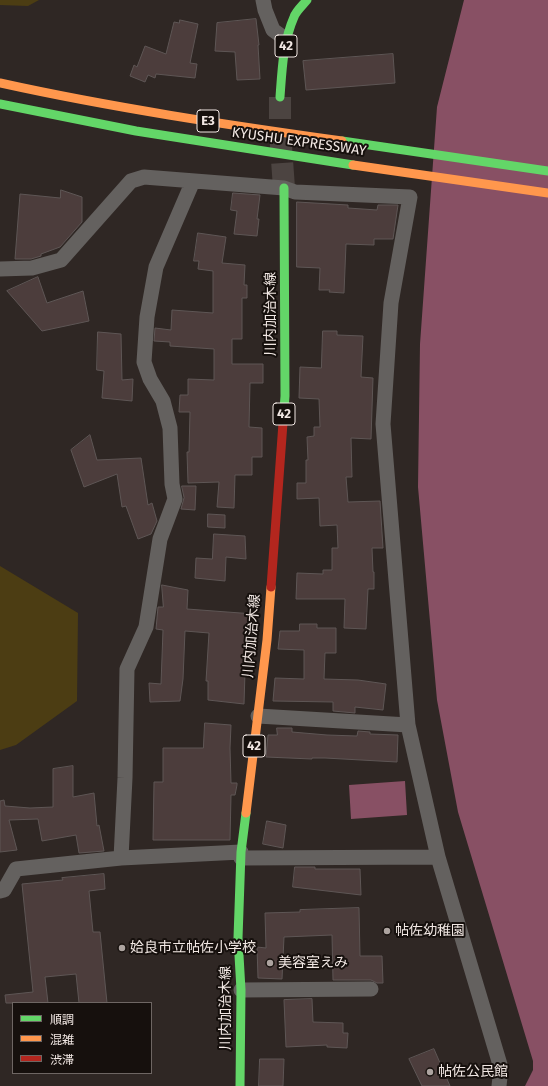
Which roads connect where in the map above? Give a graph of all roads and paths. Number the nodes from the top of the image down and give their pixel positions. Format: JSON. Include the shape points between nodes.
{"nodes":[{"id":1,"x":263,"y":0,"type":"edge"},
{"id":2,"x":307,"y":0,"type":"edge"},
{"id":3,"x":287,"y":40,"type":"junction"},
{"id":4,"x":0,"y":83,"type":"edge"},
{"id":5,"x":280,"y":97,"type":"tunnel mouth"},
{"id":6,"x":0,"y":104,"type":"edge"},
{"id":7,"x":548,"y":171,"type":"edge"},
{"id":8,"x":193,"y":181,"type":"junction"},
{"id":9,"x":284,"y":188,"type":"junction"},
{"id":10,"x":548,"y":193,"type":"edge"},
{"id":11,"x":0,"y":269,"type":"edge"},
{"id":12,"x":258,"y":716,"type":"junction"},
{"id":13,"x":408,"y":725,"type":"junction"},
{"id":14,"x":241,"y":855,"type":"junction"},
{"id":15,"x":438,"y":857,"type":"junction"},
{"id":16,"x":121,"y":858,"type":"junction"},
{"id":17,"x":0,"y":891,"type":"edge"},
{"id":18,"x":371,"y":989,"type":"dead end"},
{"id":19,"x":241,"y":990,"type":"junction"},
{"id":20,"x":236,"y":1085,"type":"edge"},
{"id":21,"x":499,"y":1086,"type":"edge"}],
"edges":[{"from":1,"to":3,"type":"street","via":[[273,30]]},
{"from":2,"to":3,"type":"main road","number":"42","via":[[294,16]]},
{"from":3,"to":5,"type":"main road","number":"42"},
{"from":4,"to":7,"type":"main road","name":"KYUSHU EXPRESSWAY","number":"E3","via":[[97,103],[268,131]]},
{"from":6,"to":10,"type":"main road","name":"KYUSHU EXPRESSWAY","number":"E3","via":[[79,121],[266,152]]},
{"from":8,"to":9,"type":"street"},
{"from":8,"to":11,"type":"street","via":[[144,177],[131,181],[61,260],[32,268]]},
{"from":8,"to":16,"type":"street","via":[[156,267],[147,317],[144,362],[150,379],[163,401],[170,428],[175,499],[160,539],[146,627],[127,669]]},
{"from":9,"to":12,"type":"main road","name":"川内加治木線","number":"42","via":[[286,396]]},
{"from":9,"to":13,"type":"street","via":[[295,192],[410,197],[391,303],[383,424]]},
{"from":12,"to":13,"type":"street"},
{"from":12,"to":14,"type":"main road","name":"川内加治木線","number":"42"},
{"from":13,"to":15,"type":"street"},
{"from":14,"to":15,"type":"street"},
{"from":14,"to":16,"type":"street"},
{"from":14,"to":19,"type":"main road","name":"川内加治木線","number":"42","via":[[238,938]]},
{"from":15,"to":21,"type":"street","via":[[501,1068]]},
{"from":16,"to":17,"type":"street","via":[[16,869],[4,890]]},
{"from":18,"to":19,"type":"street"},
{"from":19,"to":20,"type":"main road","name":"川内加治木線","number":"42"}]}
